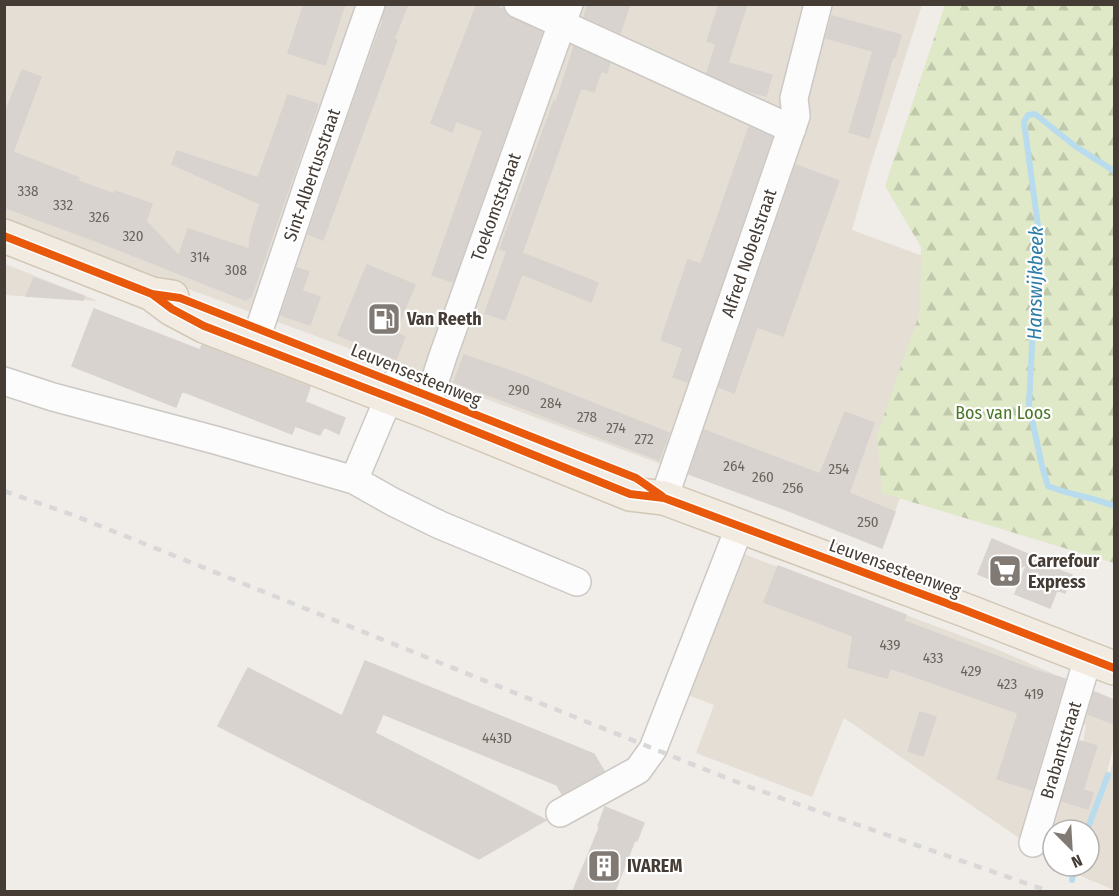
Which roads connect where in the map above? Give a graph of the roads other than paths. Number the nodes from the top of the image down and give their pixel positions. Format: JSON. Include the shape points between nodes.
{"nodes":[{"id":1,"x":371,"y":4,"type":"edge"},
{"id":2,"x":518,"y":4,"type":"edge"},
{"id":3,"x":818,"y":4,"type":"edge"},
{"id":4,"x":566,"y":14,"type":"edge"},
{"id":5,"x":792,"y":129,"type":"junction"},
{"id":6,"x":4,"y":236,"type":"edge"},
{"id":7,"x":256,"y":337,"type":"junction"},
{"id":8,"x":4,"y":381,"type":"edge"},
{"id":9,"x":392,"y":390,"type":"junction"},
{"id":10,"x":427,"y":404,"type":"junction"},
{"id":11,"x":354,"y":480,"type":"junction"},
{"id":12,"x":664,"y":498,"type":"junction"},
{"id":13,"x":740,"y":526,"type":"junction"},
{"id":14,"x":577,"y":582,"type":"dead end"},
{"id":15,"x":1101,"y":663,"type":"edge"},
{"id":16,"x":560,"y":813,"type":"dead end"},
{"id":17,"x":1033,"y":843,"type":"dead end"}],
"edges":[{"from":1,"to":7,"type":"street","name":"Sint-Albertusstraat"},
{"from":2,"to":4,"type":"street"},
{"from":3,"to":5,"type":"street","name":"Alfred Nobelstraat","via":[[794,98],[796,116]]},
{"from":4,"to":5,"type":"street"},
{"from":4,"to":10,"type":"street","name":"Toekomststraat"},
{"from":5,"to":12,"type":"street","name":"Alfred Nobelstraat"},
{"from":6,"to":7,"type":"main road","name":"Leuvensesteenweg","via":[[152,294],[204,326]]},
{"from":7,"to":9,"type":"main road","name":"Leuvensesteenweg"},
{"from":8,"to":11,"type":"street"},
{"from":9,"to":10,"type":"main road","name":"Leuvensesteenweg"},
{"from":9,"to":11,"type":"street"},
{"from":10,"to":12,"type":"main road","name":"Leuvensesteenweg","via":[[636,478]]},
{"from":11,"to":14,"type":"street","via":[[440,525]]},
{"from":12,"to":13,"type":"main road","name":"Leuvensesteenweg"},
{"from":13,"to":15,"type":"main road","name":"Leuvensesteenweg"},
{"from":13,"to":16,"type":"street","via":[[653,749],[638,770]]},
{"from":15,"to":17,"type":"street","name":"Brabantstraat"}]}
